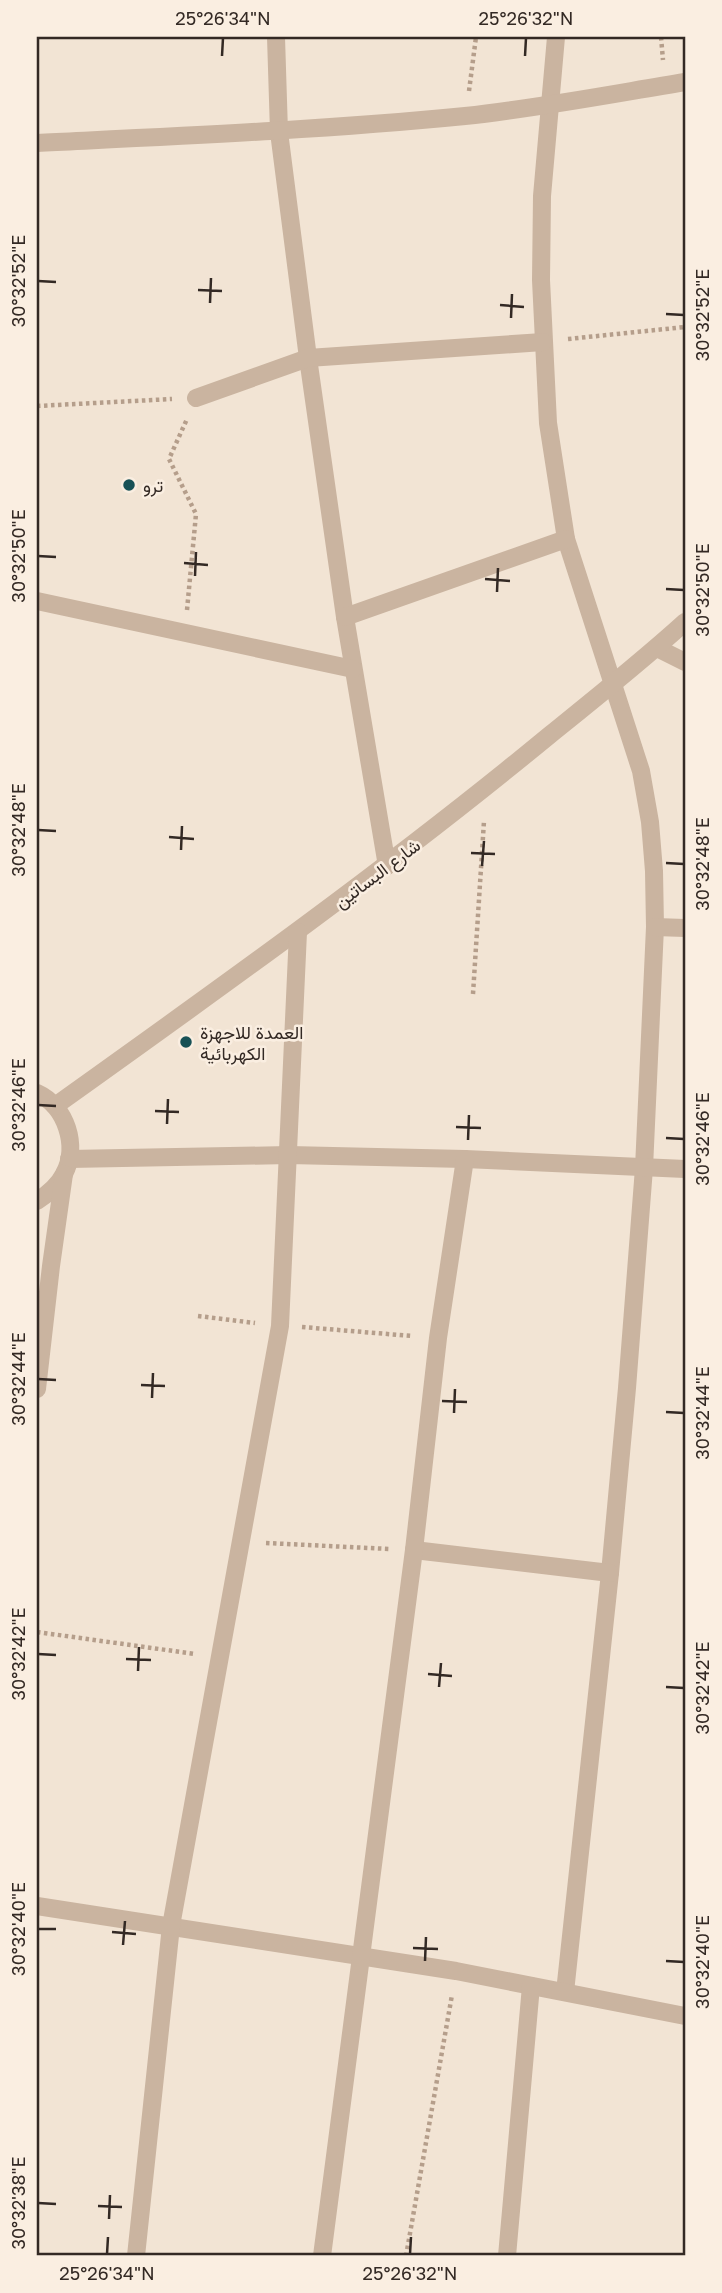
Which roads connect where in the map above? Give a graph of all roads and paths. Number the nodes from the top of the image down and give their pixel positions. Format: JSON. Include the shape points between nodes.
{"nodes":[{"id":1,"x":276,"y":37,"type":"edge"},
{"id":2,"x":476,"y":37,"type":"edge"},
{"id":3,"x":556,"y":37,"type":"edge"},
{"id":4,"x":685,"y":82,"type":"edge"},
{"id":5,"x":551,"y":106,"type":"junction"},
{"id":6,"x":465,"y":116,"type":"junction"},
{"id":7,"x":279,"y":132,"type":"junction"},
{"id":8,"x":37,"y":143,"type":"edge"},
{"id":9,"x":685,"y":327,"type":"edge"},
{"id":10,"x":543,"y":342,"type":"junction"},
{"id":11,"x":308,"y":358,"type":"junction"},
{"id":12,"x":196,"y":398,"type":"junction"},
{"id":13,"x":37,"y":406,"type":"edge"},
{"id":14,"x":566,"y":539,"type":"junction"},
{"id":15,"x":37,"y":601,"type":"edge"},
{"id":16,"x":345,"y":618,"type":"junction"},
{"id":17,"x":685,"y":622,"type":"edge"},
{"id":18,"x":184,"y":633,"type":"junction"},
{"id":19,"x":657,"y":648,"type":"junction"},
{"id":20,"x":685,"y":662,"type":"edge"},
{"id":21,"x":354,"y":669,"type":"junction"},
{"id":22,"x":613,"y":684,"type":"junction"},
{"id":23,"x":485,"y":788,"type":"junction"},
{"id":24,"x":387,"y":866,"type":"junction"},
{"id":25,"x":654,"y":927,"type":"junction"},
{"id":26,"x":685,"y":928,"type":"edge"},
{"id":27,"x":298,"y":932,"type":"junction"},
{"id":28,"x":473,"y":994,"type":"dead end"},
{"id":29,"x":37,"y":1093,"type":"edge"},
{"id":30,"x":55,"y":1106,"type":"junction"},
{"id":31,"x":289,"y":1155,"type":"junction"},
{"id":32,"x":465,"y":1159,"type":"junction"},
{"id":33,"x":67,"y":1167,"type":"junction"},
{"id":34,"x":643,"y":1168,"type":"junction"},
{"id":35,"x":685,"y":1169,"type":"edge"},
{"id":36,"x":37,"y":1201,"type":"edge"},
{"id":37,"x":198,"y":1316,"type":"dead end"},
{"id":38,"x":280,"y":1326,"type":"junction"},
{"id":39,"x":438,"y":1338,"type":"junction"},
{"id":40,"x":37,"y":1389,"type":"edge"},
{"id":41,"x":240,"y":1542,"type":"junction"},
{"id":42,"x":414,"y":1550,"type":"junction"},
{"id":43,"x":610,"y":1573,"type":"junction"},
{"id":44,"x":37,"y":1632,"type":"edge"},
{"id":45,"x":219,"y":1658,"type":"junction"},
{"id":46,"x":37,"y":1906,"type":"edge"},
{"id":47,"x":171,"y":1926,"type":"junction"},
{"id":48,"x":361,"y":1955,"type":"junction"},
{"id":49,"x":456,"y":1971,"type":"junction"},
{"id":50,"x":530,"y":1986,"type":"junction"},
{"id":51,"x":565,"y":1992,"type":"junction"},
{"id":52,"x":685,"y":2016,"type":"edge"},
{"id":53,"x":136,"y":2256,"type":"edge"},
{"id":54,"x":321,"y":2256,"type":"edge"},
{"id":55,"x":406,"y":2256,"type":"edge"},
{"id":56,"x":507,"y":2256,"type":"edge"}],
"edges":[{"from":1,"to":7,"type":"street"},
{"from":2,"to":6,"type":"path"},
{"from":3,"to":5,"type":"street"},
{"from":4,"to":5,"type":"street"},
{"from":5,"to":6,"type":"street"},
{"from":5,"to":10,"type":"street","via":[[542,196]]},
{"from":6,"to":7,"type":"street"},
{"from":7,"to":8,"type":"street"},
{"from":7,"to":11,"type":"street"},
{"from":9,"to":10,"type":"path"},
{"from":10,"to":11,"type":"street"},
{"from":10,"to":14,"type":"street","via":[[548,423]]},
{"from":11,"to":12,"type":"street"},
{"from":11,"to":16,"type":"street"},
{"from":12,"to":13,"type":"path"},
{"from":12,"to":18,"type":"path","via":[[169,459],[196,514]]},
{"from":14,"to":16,"type":"street"},
{"from":14,"to":22,"type":"street"},
{"from":15,"to":18,"type":"street"},
{"from":16,"to":21,"type":"street"},
{"from":17,"to":19,"type":"street","name":"شارع البساتين"},
{"from":18,"to":21,"type":"street"},
{"from":19,"to":20,"type":"street"},
{"from":19,"to":22,"type":"street","name":"شارع البساتين"},
{"from":21,"to":24,"type":"street"},
{"from":22,"to":23,"type":"street","name":"شارع البساتين"},
{"from":22,"to":25,"type":"street","via":[[641,771],[650,822]]},
{"from":23,"to":24,"type":"street","name":"شارع البساتين"},
{"from":23,"to":28,"type":"path"},
{"from":24,"to":27,"type":"street","name":"شارع البساتين"},
{"from":25,"to":26,"type":"street"},
{"from":25,"to":34,"type":"street"},
{"from":27,"to":30,"type":"street","name":"شارع البساتين"},
{"from":27,"to":31,"type":"street"},
{"from":29,"to":30,"type":"street"},
{"from":30,"to":33,"type":"street","via":[[70,1141]]},
{"from":31,"to":32,"type":"street"},
{"from":31,"to":33,"type":"street"},
{"from":31,"to":38,"type":"street"},
{"from":32,"to":34,"type":"street"},
{"from":32,"to":39,"type":"street"},
{"from":33,"to":36,"type":"street","via":[[53,1190]]},
{"from":33,"to":40,"type":"street"},
{"from":34,"to":35,"type":"street"},
{"from":34,"to":43,"type":"street"},
{"from":37,"to":38,"type":"path"},
{"from":38,"to":39,"type":"path"},
{"from":38,"to":41,"type":"street"},
{"from":39,"to":42,"type":"street"},
{"from":41,"to":42,"type":"path"},
{"from":41,"to":45,"type":"street"},
{"from":42,"to":43,"type":"street"},
{"from":42,"to":48,"type":"street"},
{"from":43,"to":51,"type":"street"},
{"from":44,"to":45,"type":"path"},
{"from":45,"to":47,"type":"street"},
{"from":46,"to":47,"type":"street"},
{"from":47,"to":48,"type":"street"},
{"from":47,"to":53,"type":"street"},
{"from":48,"to":49,"type":"street"},
{"from":48,"to":54,"type":"street"},
{"from":49,"to":50,"type":"street"},
{"from":49,"to":55,"type":"path"},
{"from":50,"to":51,"type":"street"},
{"from":50,"to":56,"type":"street"},
{"from":51,"to":52,"type":"street"}]}
